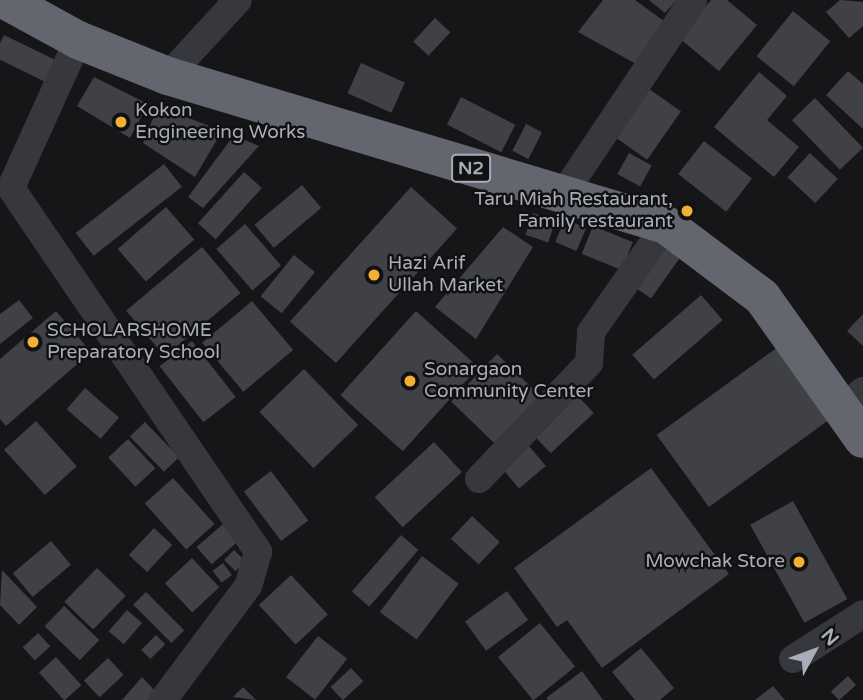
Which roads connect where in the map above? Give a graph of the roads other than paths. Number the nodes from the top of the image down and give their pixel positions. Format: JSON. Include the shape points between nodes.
{"nodes":[{"id":1,"x":5,"y":0,"type":"edge"},
{"id":2,"x":238,"y":0,"type":"edge"},
{"id":3,"x":693,"y":0,"type":"edge"},
{"id":4,"x":78,"y":40,"type":"junction"},
{"id":5,"x":168,"y":76,"type":"junction"},
{"id":6,"x":564,"y":193,"type":"junction"},
{"id":7,"x":666,"y":225,"type":"junction"},
{"id":8,"x":857,"y":413,"type":"edge"},
{"id":9,"x":479,"y":479,"type":"dead end"},
{"id":10,"x":863,"y":614,"type":"edge"},
{"id":11,"x":793,"y":659,"type":"dead end"},
{"id":12,"x":163,"y":700,"type":"edge"}],
"edges":[{"from":1,"to":4,"type":"highway","number":"N2"},
{"from":2,"to":5,"type":"street"},
{"from":3,"to":6,"type":"street"},
{"from":4,"to":5,"type":"highway","number":"N2"},
{"from":4,"to":12,"type":"street","via":[[11,188],[258,552],[247,586]]},
{"from":5,"to":6,"type":"highway","number":"N2"},
{"from":6,"to":7,"type":"highway","number":"N2"},
{"from":7,"to":8,"type":"highway","number":"N2","via":[[762,297]]},
{"from":7,"to":9,"type":"street","via":[[591,332],[589,363]]},
{"from":10,"to":11,"type":"street"}]}
